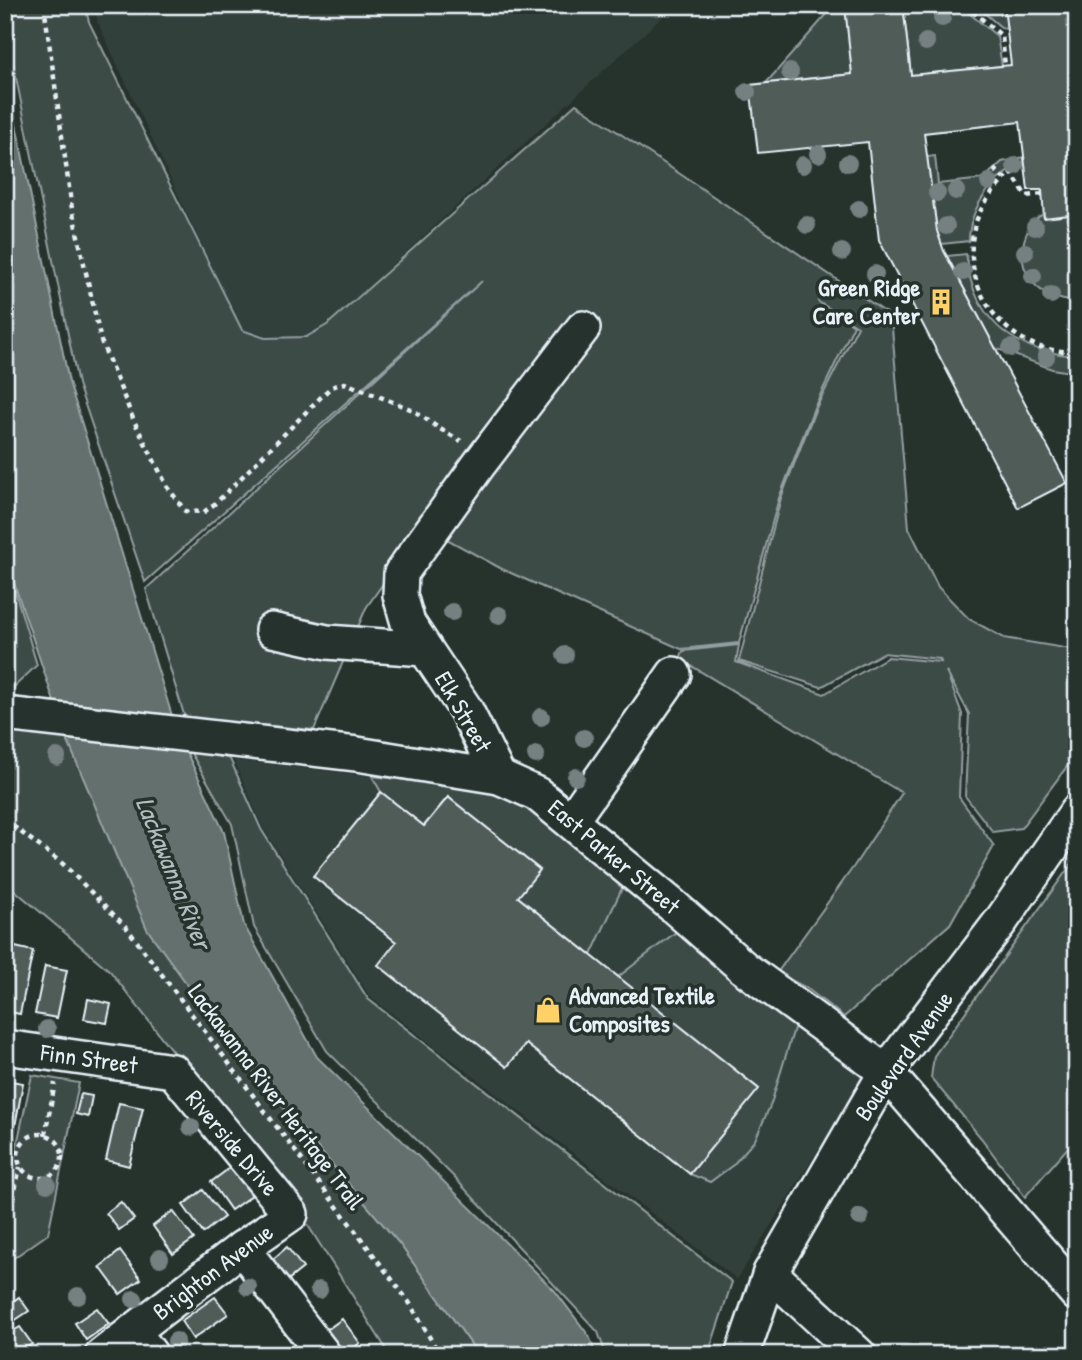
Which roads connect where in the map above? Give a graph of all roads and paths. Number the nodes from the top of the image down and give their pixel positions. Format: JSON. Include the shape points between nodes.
{"nodes":[{"id":1,"x":44,"y":5,"type":"edge"},
{"id":2,"x":965,"y":5,"type":"edge"},
{"id":3,"x":1005,"y":66,"type":"dead end"},
{"id":4,"x":994,"y":169,"type":"dead end"},
{"id":5,"x":1004,"y":179,"type":"junction"},
{"id":6,"x":1042,"y":194,"type":"dead end"},
{"id":7,"x":583,"y":328,"type":"dead end"},
{"id":8,"x":1077,"y":351,"type":"edge"},
{"id":9,"x":487,"y":455,"type":"junction"},
{"id":10,"x":272,"y":631,"type":"dead end"},
{"id":11,"x":425,"y":649,"type":"junction"},
{"id":12,"x":674,"y":674,"type":"dead end"},
{"id":13,"x":7,"y":714,"type":"edge"},
{"id":14,"x":499,"y":777,"type":"junction"},
{"id":15,"x":1077,"y":811,"type":"edge"},
{"id":16,"x":5,"y":820,"type":"edge"},
{"id":17,"x":571,"y":821,"type":"junction"},
{"id":18,"x":5,"y":1047,"type":"edge"},
{"id":19,"x":173,"y":1071,"type":"joint"},
{"id":20,"x":886,"y":1072,"type":"junction"},
{"id":21,"x":56,"y":1078,"type":"dead end"},
{"id":22,"x":45,"y":1135,"type":"junction"},
{"id":23,"x":20,"y":1165,"type":"junction"},
{"id":24,"x":291,"y":1214,"type":"joint"},
{"id":25,"x":5,"y":1238,"type":"edge"},
{"id":26,"x":242,"y":1248,"type":"junction"},
{"id":27,"x":770,"y":1273,"type":"junction"},
{"id":28,"x":1077,"y":1294,"type":"edge"},
{"id":29,"x":142,"y":1343,"type":"edge"},
{"id":30,"x":102,"y":1355,"type":"edge"},
{"id":31,"x":324,"y":1355,"type":"edge"},
{"id":32,"x":440,"y":1355,"type":"edge"},
{"id":33,"x":742,"y":1355,"type":"edge"},
{"id":34,"x":859,"y":1355,"type":"edge"}],
"edges":[{"from":1,"to":9,"type":"path","via":[[72,209],[101,341],[134,421],[185,511],[204,512],[331,387],[345,383],[413,410]]},
{"from":2,"to":3,"type":"path","via":[[1002,36]]},
{"from":4,"to":5,"type":"path"},
{"from":5,"to":6,"type":"path","via":[[1011,172],[1026,196]]},
{"from":5,"to":8,"type":"path","via":[[981,209],[975,227],[972,251],[978,287],[1002,325],[1025,341],[1049,350]]},
{"from":7,"to":9,"type":"street","name":"Elk Street"},
{"from":9,"to":11,"type":"street","name":"Elk Street","via":[[401,573],[400,595],[408,623]]},
{"from":10,"to":11,"type":"street","via":[[327,642]]},
{"from":11,"to":14,"type":"street","name":"Elk Street","via":[[466,710]]},
{"from":12,"to":17,"type":"street"},
{"from":13,"to":14,"type":"street","name":"East Parker Street","via":[[357,754]]},
{"from":14,"to":17,"type":"street","name":"East Parker Street","via":[[537,794]]},
{"from":15,"to":20,"type":"street","name":"Boulevard Avenue","via":[[1001,921]]},
{"from":16,"to":32,"type":"path","name":"Lackawanna River Heritage Trail","via":[[63,864],[126,927],[409,1303]]},
{"from":17,"to":20,"type":"street","name":"East Parker Street","via":[[744,968]]},
{"from":18,"to":19,"type":"street","name":"Finn Street"},
{"from":19,"to":24,"type":"street","name":"Riverside Drive"},
{"from":20,"to":27,"type":"street","name":"Boulevard Avenue"},
{"from":20,"to":28,"type":"street","name":"East Parker Street"},
{"from":21,"to":22,"type":"path"},
{"from":22,"to":23,"type":"path","via":[[32,1136],[21,1145]]},
{"from":22,"to":23,"type":"path","via":[[61,1149],[57,1170],[37,1178]]},
{"from":23,"to":25,"type":"path"},
{"from":24,"to":26,"type":"street","name":"Brighton Avenue"},
{"from":26,"to":29,"type":"street","name":"Brighton Avenue"},
{"from":26,"to":31,"type":"street"},
{"from":27,"to":33,"type":"street","name":"Boulevard Avenue"},
{"from":27,"to":34,"type":"street"},
{"from":29,"to":30,"type":"street","name":"Brighton Avenue"}]}
